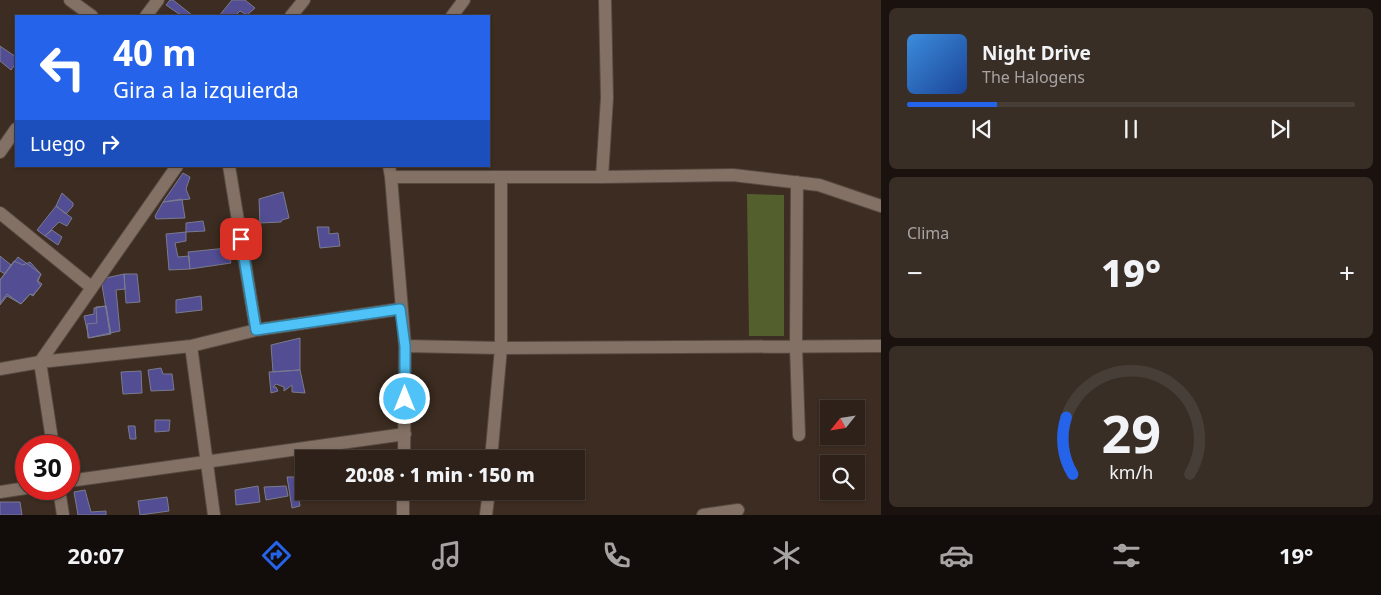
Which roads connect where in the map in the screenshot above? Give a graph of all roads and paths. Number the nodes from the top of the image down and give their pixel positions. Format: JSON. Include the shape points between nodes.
{"nodes":[{"id":1,"x":70,"y":0,"type":"edge"},
{"id":2,"x":158,"y":0,"type":"edge"},
{"id":3,"x":304,"y":0,"type":"edge"},
{"id":4,"x":464,"y":0,"type":"edge"},
{"id":5,"x":605,"y":0,"type":"edge"},
{"id":6,"x":91,"y":15,"type":"edge"},
{"id":7,"x":147,"y":15,"type":"edge"},
{"id":8,"x":292,"y":15,"type":"edge"},
{"id":9,"x":453,"y":15,"type":"edge"},
{"id":10,"x":15,"y":130,"type":"edge"},
{"id":11,"x":0,"y":152,"type":"edge"},
{"id":12,"x":176,"y":167,"type":"edge"},
{"id":13,"x":229,"y":167,"type":"edge"},
{"id":14,"x":390,"y":172,"type":"edge"},
{"id":15,"x":501,"y":178,"type":"junction"},
{"id":16,"x":602,"y":178,"type":"junction"},
{"id":17,"x":797,"y":182,"type":"junction"},
{"id":18,"x":881,"y":206,"type":"edge"},
{"id":19,"x":0,"y":213,"type":"edge"},
{"id":20,"x":92,"y":287,"type":"junction"},
{"id":21,"x":400,"y":309,"type":"junction"},
{"id":22,"x":256,"y":330,"type":"junction"},
{"id":23,"x":191,"y":346,"type":"junction"},
{"id":24,"x":405,"y":346,"type":"junction"},
{"id":25,"x":881,"y":346,"type":"edge"},
{"id":26,"x":796,"y":347,"type":"junction"},
{"id":27,"x":501,"y":348,"type":"junction"},
{"id":28,"x":40,"y":362,"type":"junction"},
{"id":29,"x":0,"y":369,"type":"edge"},
{"id":30,"x":405,"y":434,"type":"junction"},
{"id":31,"x":51,"y":435,"type":"edge"},
{"id":32,"x":799,"y":435,"type":"dead end"},
{"id":33,"x":404,"y":450,"type":"edge"},
{"id":34,"x":492,"y":450,"type":"edge"},
{"id":35,"x":206,"y":461,"type":"junction"},
{"id":36,"x":80,"y":479,"type":"edge"},
{"id":37,"x":15,"y":490,"type":"edge"},
{"id":38,"x":0,"y":492,"type":"edge"},
{"id":39,"x":61,"y":500,"type":"edge"},
{"id":40,"x":403,"y":500,"type":"edge"},
{"id":41,"x":487,"y":500,"type":"edge"},
{"id":42,"x":738,"y":510,"type":"dead end"},
{"id":43,"x":63,"y":515,"type":"edge"},
{"id":44,"x":214,"y":515,"type":"edge"},
{"id":45,"x":403,"y":515,"type":"edge"},
{"id":46,"x":486,"y":515,"type":"edge"},
{"id":47,"x":703,"y":515,"type":"edge"}],
"edges":[{"from":1,"to":6,"type":"street"},
{"from":2,"to":7,"type":"street"},
{"from":3,"to":8,"type":"street"},
{"from":4,"to":9,"type":"street"},
{"from":5,"to":16,"type":"street","via":[[607,98]]},
{"from":10,"to":11,"type":"street"},
{"from":12,"to":20,"type":"street"},
{"from":13,"to":22,"type":"street"},
{"from":14,"to":15,"type":"street"},
{"from":14,"to":21,"type":"street"},
{"from":15,"to":16,"type":"street"},
{"from":15,"to":27,"type":"street"},
{"from":16,"to":17,"type":"street","via":[[733,175]]},
{"from":17,"to":18,"type":"street","via":[[819,185]]},
{"from":17,"to":26,"type":"street"},
{"from":19,"to":20,"type":"street"},
{"from":20,"to":28,"type":"street"},
{"from":21,"to":22,"type":"street"},
{"from":21,"to":24,"type":"street"},
{"from":22,"to":23,"type":"street"},
{"from":23,"to":28,"type":"street"},
{"from":23,"to":35,"type":"street"},
{"from":24,"to":27,"type":"street"},
{"from":24,"to":30,"type":"street"},
{"from":25,"to":26,"type":"street"},
{"from":26,"to":27,"type":"street"},
{"from":26,"to":32,"type":"street"},
{"from":27,"to":34,"type":"street"},
{"from":28,"to":29,"type":"street"},
{"from":28,"to":31,"type":"street"},
{"from":30,"to":33,"type":"street"},
{"from":30,"to":35,"type":"street"},
{"from":35,"to":36,"type":"street"},
{"from":35,"to":44,"type":"street"},
{"from":37,"to":38,"type":"street"},
{"from":39,"to":43,"type":"street"},
{"from":40,"to":45,"type":"street"},
{"from":41,"to":46,"type":"street"},
{"from":42,"to":47,"type":"street"}]}
